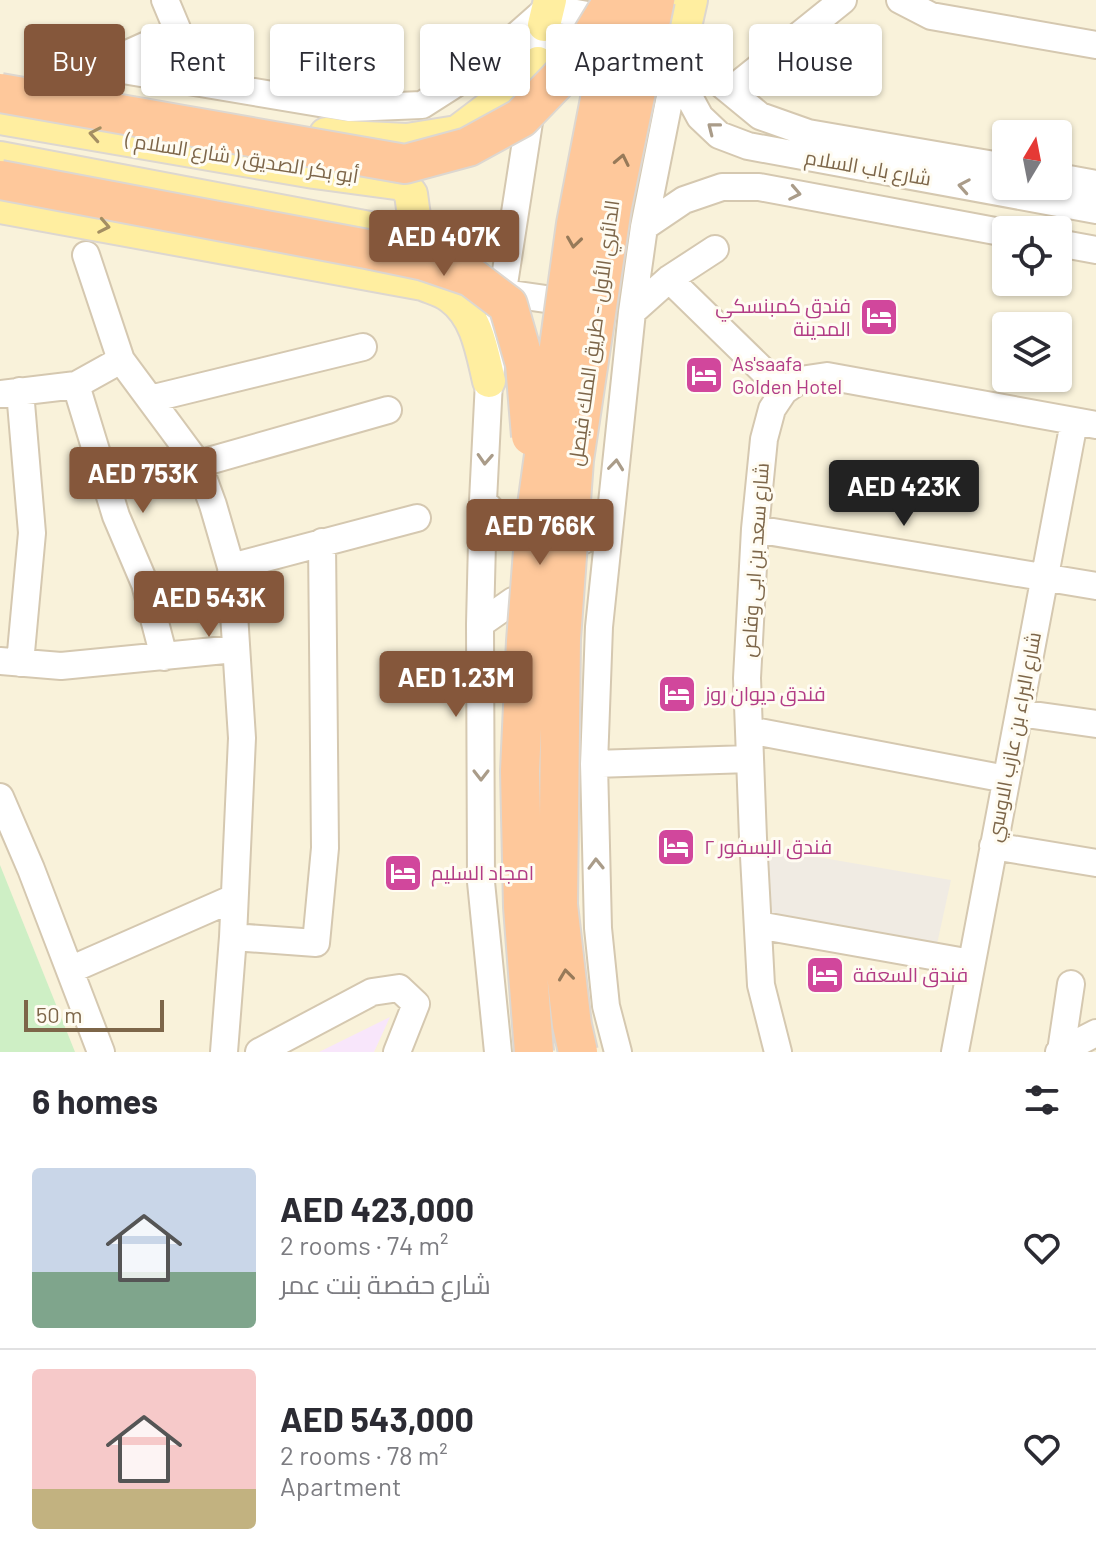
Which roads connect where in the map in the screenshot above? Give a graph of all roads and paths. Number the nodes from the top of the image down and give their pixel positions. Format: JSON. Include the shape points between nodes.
{"nodes":[{"id":1,"x":165,"y":0,"type":"edge"},
{"id":2,"x":617,"y":0,"type":"edge"},
{"id":3,"x":655,"y":0,"type":"edge"},
{"id":4,"x":691,"y":0,"type":"edge"},
{"id":5,"x":843,"y":0,"type":"edge"},
{"id":6,"x":900,"y":0,"type":"edge"},
{"id":7,"x":546,"y":8,"type":"edge"},
{"id":8,"x":634,"y":24,"type":"edge"},
{"id":9,"x":686,"y":24,"type":"edge"},
{"id":10,"x":1096,"y":45,"type":"edge"},
{"id":11,"x":125,"y":54,"type":"edge"},
{"id":12,"x":538,"y":63,"type":"junction"},
{"id":13,"x":125,"y":70,"type":"edge"},
{"id":14,"x":0,"y":75,"type":"edge"},
{"id":15,"x":24,"y":79,"type":"edge"},
{"id":16,"x":733,"y":89,"type":"edge"},
{"id":17,"x":0,"y":93,"type":"edge"},
{"id":18,"x":733,"y":94,"type":"edge"},
{"id":19,"x":118,"y":96,"type":"edge"},
{"id":20,"x":670,"y":96,"type":"edge"},
{"id":21,"x":689,"y":96,"type":"edge"},
{"id":22,"x":0,"y":118,"type":"edge"},
{"id":23,"x":528,"y":127,"type":"junction"},
{"id":24,"x":308,"y":131,"type":"junction"},
{"id":25,"x":0,"y":158,"type":"edge"},
{"id":26,"x":992,"y":165,"type":"edge"},
{"id":27,"x":314,"y":172,"type":"junction"},
{"id":28,"x":0,"y":180,"type":"edge"},
{"id":29,"x":1072,"y":180,"type":"edge"},
{"id":30,"x":403,"y":184,"type":"junction"},
{"id":31,"x":1096,"y":184,"type":"edge"},
{"id":32,"x":0,"y":207,"type":"edge"},
{"id":33,"x":1096,"y":210,"type":"edge"},
{"id":34,"x":644,"y":227,"type":"junction"},
{"id":35,"x":992,"y":230,"type":"edge"},
{"id":36,"x":401,"y":234,"type":"junction"},
{"id":37,"x":1072,"y":246,"type":"edge"},
{"id":38,"x":715,"y":249,"type":"dead end"},
{"id":39,"x":1096,"y":250,"type":"edge"},
{"id":40,"x":86,"y":255,"type":"dead end"},
{"id":41,"x":669,"y":279,"type":"junction"},
{"id":42,"x":504,"y":289,"type":"junction"},
{"id":43,"x":632,"y":312,"type":"junction"},
{"id":44,"x":363,"y":347,"type":"dead end"},
{"id":45,"x":121,"y":360,"type":"junction"},
{"id":46,"x":489,"y":381,"type":"junction"},
{"id":47,"x":76,"y":385,"type":"junction"},
{"id":48,"x":784,"y":391,"type":"junction"},
{"id":49,"x":10,"y":392,"type":"edge"},
{"id":50,"x":150,"y":399,"type":"junction"},
{"id":51,"x":388,"y":410,"type":"dead end"},
{"id":52,"x":1085,"y":424,"type":"edge"},
{"id":53,"x":198,"y":464,"type":"junction"},
{"id":54,"x":483,"y":501,"type":"junction"},
{"id":55,"x":536,"y":513,"type":"junction"},
{"id":56,"x":417,"y":518,"type":"dead end"},
{"id":57,"x":610,"y":521,"type":"junction"},
{"id":58,"x":755,"y":529,"type":"junction"},
{"id":59,"x":322,"y":542,"type":"junction"},
{"id":60,"x":231,"y":567,"type":"junction"},
{"id":61,"x":1044,"y":577,"type":"junction"},
{"id":62,"x":1096,"y":586,"type":"edge"},
{"id":63,"x":480,"y":624,"type":"junction"},
{"id":64,"x":599,"y":627,"type":"junction"},
{"id":65,"x":235,"y":649,"type":"junction"},
{"id":66,"x":164,"y":657,"type":"junction"},
{"id":67,"x":10,"y":662,"type":"edge"},
{"id":68,"x":1019,"y":713,"type":"junction"},
{"id":69,"x":1096,"y":724,"type":"edge"},
{"id":70,"x":749,"y":730,"type":"junction"},
{"id":71,"x":750,"y":759,"type":"junction"},
{"id":72,"x":594,"y":764,"type":"junction"},
{"id":73,"x":1006,"y":779,"type":"junction"},
{"id":74,"x":0,"y":797,"type":"edge"},
{"id":75,"x":993,"y":846,"type":"junction"},
{"id":76,"x":1096,"y":863,"type":"edge"},
{"id":77,"x":234,"y":898,"type":"junction"},
{"id":78,"x":758,"y":925,"type":"junction"},
{"id":79,"x":233,"y":937,"type":"junction"},
{"id":80,"x":971,"y":963,"type":"junction"},
{"id":81,"x":70,"y":970,"type":"junction"},
{"id":82,"x":1071,"y":984,"type":"dead end"},
{"id":83,"x":1096,"y":1033,"type":"edge"},
{"id":84,"x":1060,"y":1051,"type":"edge"},
{"id":85,"x":101,"y":1052,"type":"edge"},
{"id":86,"x":224,"y":1052,"type":"edge"},
{"id":87,"x":259,"y":1052,"type":"edge"},
{"id":88,"x":397,"y":1052,"type":"edge"},
{"id":89,"x":498,"y":1052,"type":"edge"},
{"id":90,"x":534,"y":1052,"type":"edge"},
{"id":91,"x":578,"y":1052,"type":"edge"},
{"id":92,"x":618,"y":1052,"type":"edge"},
{"id":93,"x":778,"y":1052,"type":"edge"},
{"id":94,"x":955,"y":1052,"type":"edge"}],
"edges":[{"from":1,"to":11,"type":"street","via":[[178,31]]},
{"from":2,"to":17,"type":"highway","name":"( شارع السلام ) أبو بكر الصديق","bridge":true,"via":[[577,60],[521,118],[468,147],[405,164]]},
{"from":2,"to":55,"type":"highway","name":"الدائري الأول - طريق الملك فيصل","one_way":true,"bridge":true,"via":[[576,224]]},
{"from":91,"to":3,"type":"highway","name":"الدائري الأول - طريق الملك فيصل","one_way":true,"bridge":true,"via":[[558,905],[562,624],[574,460],[612,207]]},
{"from":4,"to":9,"type":"main road"},
{"from":5,"to":16,"type":"street"},
{"from":6,"to":10,"type":"street","via":[[931,16]]},
{"from":7,"to":8,"type":"street"},
{"from":7,"to":12,"type":"street"},
{"from":7,"to":13,"type":"street","via":[[480,68],[422,105],[349,108]]},
{"from":12,"to":23,"type":"street"},
{"from":12,"to":24,"type":"main road","via":[[457,132],[407,140]]},
{"from":14,"to":15,"type":"main road"},
{"from":18,"to":26,"type":"street","via":[[760,116],[808,133]]},
{"from":19,"to":24,"type":"main road"},
{"from":20,"to":34,"type":"street"},
{"from":33,"to":21,"type":"street","name":"شارع باب السلام","one_way":true,"via":[[748,146],[719,135]]},
{"from":27,"to":22,"type":"main road","name":"( شارع السلام ) أبو بكر الصديق","one_way":true},
{"from":23,"to":30,"type":"main road","via":[[470,163]]},
{"from":23,"to":42,"type":"street"},
{"from":24,"to":27,"type":"main road"},
{"from":25,"to":36,"type":"main road","name":"( شارع السلام ) أبو بكر الصديق"},
{"from":27,"to":30,"type":"main road","name":"( شارع السلام ) أبو بكر الصديق"},
{"from":28,"to":55,"type":"highway","bridge":true,"via":[[367,249],[471,277],[508,305],[525,364]]},
{"from":29,"to":31,"type":"street"},
{"from":30,"to":36,"type":"main road","via":[[411,194],[414,216]]},
{"from":32,"to":46,"type":"main road","one_way":true,"via":[[423,284],[450,295],[469,315]]},
{"from":34,"to":35,"type":"street","name":"شارع باب السلام","one_way":true,"via":[[684,200],[722,187],[759,187]]},
{"from":34,"to":43,"type":"street"},
{"from":36,"to":42,"type":"main road","name":"( شارع السلام ) أبو بكر الصديق","via":[[458,253]]},
{"from":37,"to":39,"type":"street"},
{"from":38,"to":41,"type":"street"},
{"from":40,"to":45,"type":"street"},
{"from":41,"to":43,"type":"street"},
{"from":41,"to":48,"type":"street"},
{"from":42,"to":43,"type":"street"},
{"from":42,"to":46,"type":"street"},
{"from":57,"to":43,"type":"street","one_way":true},
{"from":44,"to":50,"type":"street"},
{"from":45,"to":47,"type":"street"},
{"from":45,"to":50,"type":"street"},
{"from":46,"to":54,"type":"street","one_way":true},
{"from":47,"to":49,"type":"street"},
{"from":47,"to":66,"type":"street","via":[[116,516],[145,584]]},
{"from":48,"to":52,"type":"street","via":[[800,380],[827,376]]},
{"from":48,"to":58,"type":"street","name":"شارع سعد بن ابى وقاص","via":[[772,409],[764,439]]},
{"from":49,"to":67,"type":"street","via":[[32,533]]},
{"from":50,"to":53,"type":"street"},
{"from":51,"to":53,"type":"street"},
{"from":52,"to":61,"type":"street","name":"شارع البراء بن عازب الاوسي"},
{"from":53,"to":60,"type":"street"},
{"from":54,"to":57,"type":"street","via":[[509,529],[546,543],[584,540]]},
{"from":54,"to":63,"type":"street"},
{"from":55,"to":90,"type":"highway","name":"الدائري الأول - طريق الملك فيصل","bridge":true,"via":[[520,771]]},
{"from":56,"to":59,"type":"street"},
{"from":57,"to":64,"type":"street"},
{"from":58,"to":61,"type":"street"},
{"from":58,"to":70,"type":"street","name":"شارع سعد بن ابى وقاص"},
{"from":59,"to":60,"type":"street"},
{"from":59,"to":79,"type":"street","via":[[325,848],[316,943]]},
{"from":60,"to":65,"type":"street"},
{"from":61,"to":62,"type":"street"},
{"from":61,"to":68,"type":"street","name":"شارع البراء بن عازب الاوسي"},
{"from":63,"to":64,"type":"street","via":[[513,601],[543,598],[576,603]]},
{"from":63,"to":89,"type":"street","one_way":true,"via":[[481,882]]},
{"from":64,"to":72,"type":"street"},
{"from":65,"to":66,"type":"street"},
{"from":65,"to":77,"type":"street","via":[[242,738]]},
{"from":66,"to":67,"type":"street","via":[[61,666]]},
{"from":68,"to":69,"type":"street"},
{"from":68,"to":73,"type":"street","name":"شارع البراء بن عازب الاوسي"},
{"from":70,"to":71,"type":"street","name":"شارع سعد بن ابى وقاص"},
{"from":70,"to":73,"type":"street"},
{"from":71,"to":72,"type":"street"},
{"from":71,"to":78,"type":"street","name":"شارع سعد بن ابى وقاص"},
{"from":92,"to":72,"type":"street","one_way":true,"via":[[606,1006],[598,928]]},
{"from":73,"to":75,"type":"street","name":"شارع البراء بن عازب الاوسي"},
{"from":74,"to":81,"type":"street"},
{"from":75,"to":76,"type":"street"},
{"from":75,"to":80,"type":"street","name":"شارع البراء بن عازب الاوسي"},
{"from":77,"to":79,"type":"street"},
{"from":77,"to":81,"type":"street"},
{"from":78,"to":80,"type":"street"},
{"from":78,"to":93,"type":"street","name":"شارع سعد بن ابى وقاص","via":[[761,985]]},
{"from":79,"to":86,"type":"street"},
{"from":80,"to":94,"type":"street","name":"شارع البراء بن عازب الاوسي"},
{"from":81,"to":85,"type":"street"},
{"from":82,"to":84,"type":"street"},
{"from":83,"to":84,"type":"street"},
{"from":87,"to":88,"type":"street","via":[[372,992],[399,988],[416,1004]]}]}
